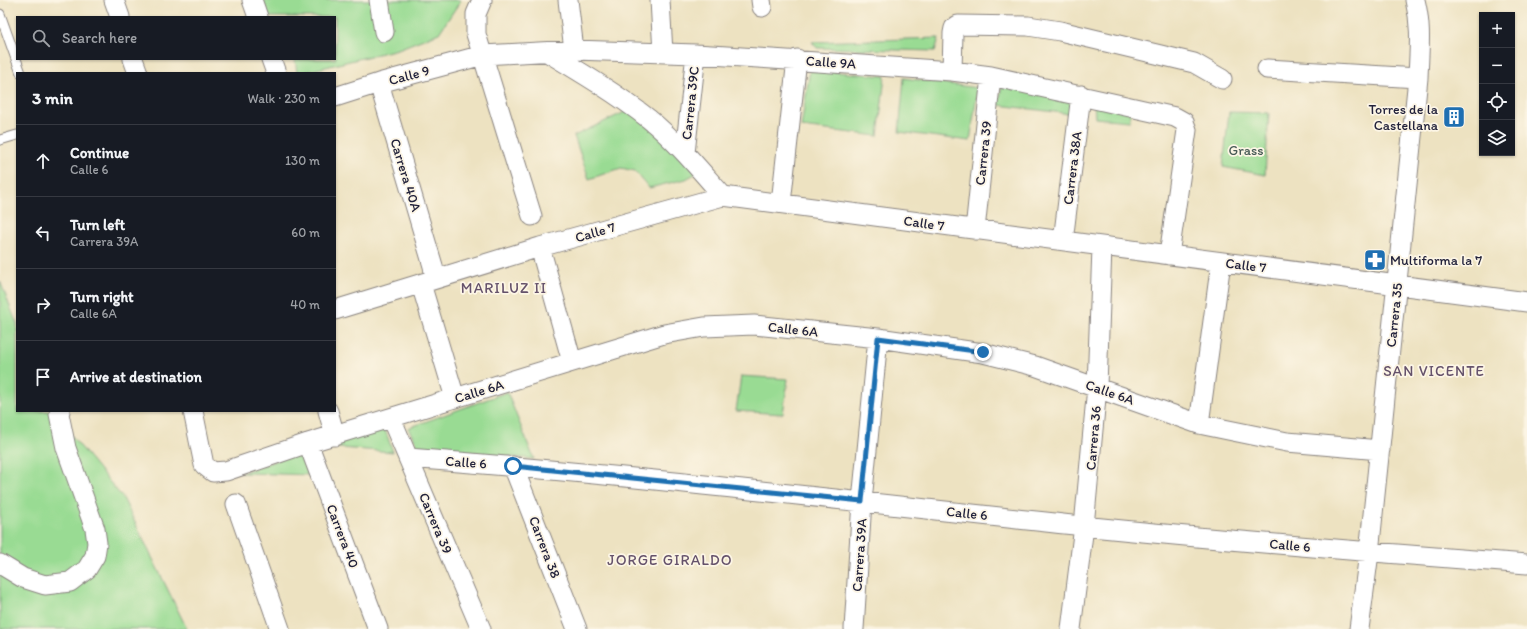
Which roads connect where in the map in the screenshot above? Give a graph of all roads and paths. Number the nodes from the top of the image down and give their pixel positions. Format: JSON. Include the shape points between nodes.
{"nodes":[{"id":1,"x":114,"y":0,"type":"edge"},
{"id":2,"x":252,"y":0,"type":"edge"},
{"id":3,"x":379,"y":0,"type":"edge"},
{"id":4,"x":482,"y":0,"type":"edge"},
{"id":5,"x":568,"y":0,"type":"edge"},
{"id":6,"x":660,"y":0,"type":"edge"},
{"id":7,"x":1414,"y":0,"type":"edge"},
{"id":8,"x":0,"y":14,"type":"edge"},
{"id":9,"x":120,"y":16,"type":"edge"},
{"id":10,"x":258,"y":16,"type":"edge"},
{"id":11,"x":384,"y":32,"type":"dead end"},
{"id":12,"x":574,"y":50,"type":"junction"},
{"id":13,"x":547,"y":52,"type":"junction"},
{"id":14,"x":663,"y":53,"type":"junction"},
{"id":15,"x":696,"y":54,"type":"junction"},
{"id":16,"x":483,"y":55,"type":"junction"},
{"id":17,"x":16,"y":59,"type":"edge"},
{"id":18,"x":797,"y":59,"type":"junction"},
{"id":19,"x":16,"y":60,"type":"edge"},
{"id":20,"x":133,"y":60,"type":"edge"},
{"id":21,"x":271,"y":60,"type":"edge"},
{"id":22,"x":1267,"y":69,"type":"dead end"},
{"id":23,"x":952,"y":71,"type":"junction"},
{"id":24,"x":21,"y":72,"type":"edge"},
{"id":25,"x":138,"y":72,"type":"edge"},
{"id":26,"x":276,"y":72,"type":"edge"},
{"id":27,"x":991,"y":76,"type":"junction"},
{"id":28,"x":1418,"y":78,"type":"junction"},
{"id":29,"x":1222,"y":79,"type":"dead end"},
{"id":30,"x":378,"y":83,"type":"junction"},
{"id":31,"x":1081,"y":95,"type":"junction"},
{"id":32,"x":336,"y":97,"type":"edge"},
{"id":33,"x":16,"y":135,"type":"edge"},
{"id":34,"x":0,"y":140,"type":"edge"},
{"id":35,"x":685,"y":153,"type":"junction"},
{"id":36,"x":723,"y":196,"type":"junction"},
{"id":37,"x":781,"y":203,"type":"junction"},
{"id":38,"x":532,"y":216,"type":"dead end"},
{"id":39,"x":975,"y":230,"type":"junction"},
{"id":40,"x":1063,"y":241,"type":"junction"},
{"id":41,"x":540,"y":247,"type":"junction"},
{"id":42,"x":1102,"y":247,"type":"junction"},
{"id":43,"x":1169,"y":255,"type":"junction"},
{"id":44,"x":1221,"y":262,"type":"junction"},
{"id":45,"x":430,"y":276,"type":"junction"},
{"id":46,"x":1397,"y":285,"type":"junction"},
{"id":47,"x":1527,"y":302,"type":"edge"},
{"id":48,"x":336,"y":310,"type":"edge"},
{"id":49,"x":878,"y":338,"type":"junction"},
{"id":50,"x":572,"y":362,"type":"junction"},
{"id":51,"x":1097,"y":388,"type":"junction"},
{"id":52,"x":455,"y":398,"type":"junction"},
{"id":53,"x":60,"y":412,"type":"edge"},
{"id":54,"x":193,"y":412,"type":"edge"},
{"id":55,"x":328,"y":412,"type":"edge"},
{"id":56,"x":391,"y":418,"type":"junction"},
{"id":57,"x":1199,"y":424,"type":"junction"},
{"id":58,"x":335,"y":436,"type":"junction"},
{"id":59,"x":308,"y":443,"type":"junction"},
{"id":60,"x":1380,"y":450,"type":"junction"},
{"id":61,"x":408,"y":458,"type":"junction"},
{"id":62,"x":513,"y":466,"type":"junction"},
{"id":63,"x":862,"y":501,"type":"junction"},
{"id":64,"x":236,"y":504,"type":"dead end"},
{"id":65,"x":1084,"y":526,"type":"junction"},
{"id":66,"x":1369,"y":553,"type":"junction"},
{"id":67,"x":0,"y":564,"type":"edge"},
{"id":68,"x":1527,"y":564,"type":"edge"},
{"id":69,"x":280,"y":629,"type":"edge"},
{"id":70,"x":378,"y":629,"type":"edge"},
{"id":71,"x":481,"y":629,"type":"edge"},
{"id":72,"x":577,"y":629,"type":"edge"},
{"id":73,"x":854,"y":629,"type":"edge"},
{"id":74,"x":1071,"y":629,"type":"edge"},
{"id":75,"x":1358,"y":629,"type":"edge"}],
"edges":[{"from":1,"to":9,"type":"street"},
{"from":2,"to":10,"type":"street"},
{"from":3,"to":11,"type":"street"},
{"from":4,"to":16,"type":"street","via":[[476,14],[476,34]]},
{"from":5,"to":12,"type":"street"},
{"from":6,"to":14,"type":"street"},
{"from":7,"to":28,"type":"street","name":"Carrera 35","via":[[1420,33]]},
{"from":8,"to":17,"type":"lane"},
{"from":12,"to":13,"type":"street","name":"Calle 9A"},
{"from":12,"to":14,"type":"street","name":"Calle 9A"},
{"from":13,"to":16,"type":"street","name":"Calle 9A"},
{"from":13,"to":35,"type":"street","via":[[593,79],[649,119]]},
{"from":14,"to":15,"type":"street","name":"Calle 9A"},
{"from":15,"to":18,"type":"street","name":"Calle 9A"},
{"from":15,"to":35,"type":"street","name":"Carrera 39C"},
{"from":16,"to":30,"type":"street","name":"Calle 9"},
{"from":16,"to":38,"type":"street"},
{"from":18,"to":23,"type":"street","name":"Calle 9A"},
{"from":18,"to":37,"type":"street"},
{"from":19,"to":24,"type":"lane"},
{"from":20,"to":25,"type":"street"},
{"from":21,"to":26,"type":"street"},
{"from":22,"to":28,"type":"street"},
{"from":23,"to":27,"type":"street","name":"Calle 9A"},
{"from":23,"to":29,"type":"street","via":[[953,33],[958,25],[1028,26],[1060,31],[1194,63]]},
{"from":27,"to":31,"type":"street","name":"Calle 9A"},
{"from":27,"to":39,"type":"street","name":"Carrera 39"},
{"from":28,"to":46,"type":"street","name":"Carrera 35"},
{"from":30,"to":32,"type":"street","name":"Calle 9"},
{"from":30,"to":45,"type":"street","name":"Carrera 40A"},
{"from":31,"to":40,"type":"street","name":"Carrera 38A"},
{"from":31,"to":43,"type":"street","name":"Calle 9A","via":[[1175,117],[1184,122],[1187,130]]},
{"from":33,"to":34,"type":"lane"},
{"from":35,"to":36,"type":"street"},
{"from":36,"to":37,"type":"street","name":"Calle 7"},
{"from":36,"to":41,"type":"street","name":"Calle 7"},
{"from":37,"to":39,"type":"street","name":"Calle 7"},
{"from":39,"to":40,"type":"street","name":"Calle 7"},
{"from":40,"to":42,"type":"street","name":"Calle 7"},
{"from":41,"to":45,"type":"street","name":"Calle 7"},
{"from":41,"to":50,"type":"street"},
{"from":42,"to":43,"type":"street","name":"Calle 7"},
{"from":42,"to":51,"type":"street","name":"Carrera 36"},
{"from":43,"to":44,"type":"street","name":"Calle 7"},
{"from":44,"to":46,"type":"street","name":"Calle 7"},
{"from":44,"to":57,"type":"street"},
{"from":45,"to":48,"type":"street","name":"Calle 7"},
{"from":45,"to":52,"type":"street","name":"Carrera 40A"},
{"from":46,"to":47,"type":"street","name":"Calle 7"},
{"from":46,"to":60,"type":"street","name":"Carrera 35"},
{"from":49,"to":50,"type":"street","name":"Calle 6A","via":[[754,325],[704,327],[664,334]]},
{"from":49,"to":51,"type":"street","name":"Calle 6A","via":[[983,352],[1035,366]]},
{"from":49,"to":63,"type":"street","name":"Carrera 39A"},
{"from":50,"to":52,"type":"street","name":"Calle 6A"},
{"from":51,"to":57,"type":"street","name":"Calle 6A"},
{"from":51,"to":65,"type":"street","name":"Carrera 36"},
{"from":52,"to":56,"type":"street","name":"Calle 6A"},
{"from":53,"to":67,"type":"street","via":[[66,448],[95,530],[95,556],[87,570],[70,582],[45,585],[23,578]]},
{"from":54,"to":59,"type":"street","name":"Calle 6A","via":[[204,465],[213,472],[226,471]]},
{"from":55,"to":58,"type":"street"},
{"from":56,"to":58,"type":"street","name":"Calle 6A"},
{"from":56,"to":61,"type":"street","name":"Carrera 39"},
{"from":57,"to":60,"type":"street","name":"Calle 6A","via":[[1287,442]]},
{"from":58,"to":59,"type":"street","name":"Calle 6A"},
{"from":59,"to":70,"type":"street","name":"Carrera 40"},
{"from":60,"to":66,"type":"street","name":"Carrera 35"},
{"from":61,"to":62,"type":"street","name":"Calle 6"},
{"from":61,"to":71,"type":"street","name":"Carrera 39"},
{"from":62,"to":63,"type":"street","name":"Calle 6"},
{"from":62,"to":72,"type":"street","name":"Carrera 38"},
{"from":63,"to":65,"type":"street","name":"Calle 6"},
{"from":63,"to":73,"type":"street","name":"Carrera 39A"},
{"from":64,"to":69,"type":"street"},
{"from":65,"to":66,"type":"street","name":"Calle 6"},
{"from":65,"to":74,"type":"street","name":"Carrera 36"},
{"from":66,"to":68,"type":"street","name":"Calle 6"},
{"from":66,"to":75,"type":"street","name":"Carrera 35"}]}
